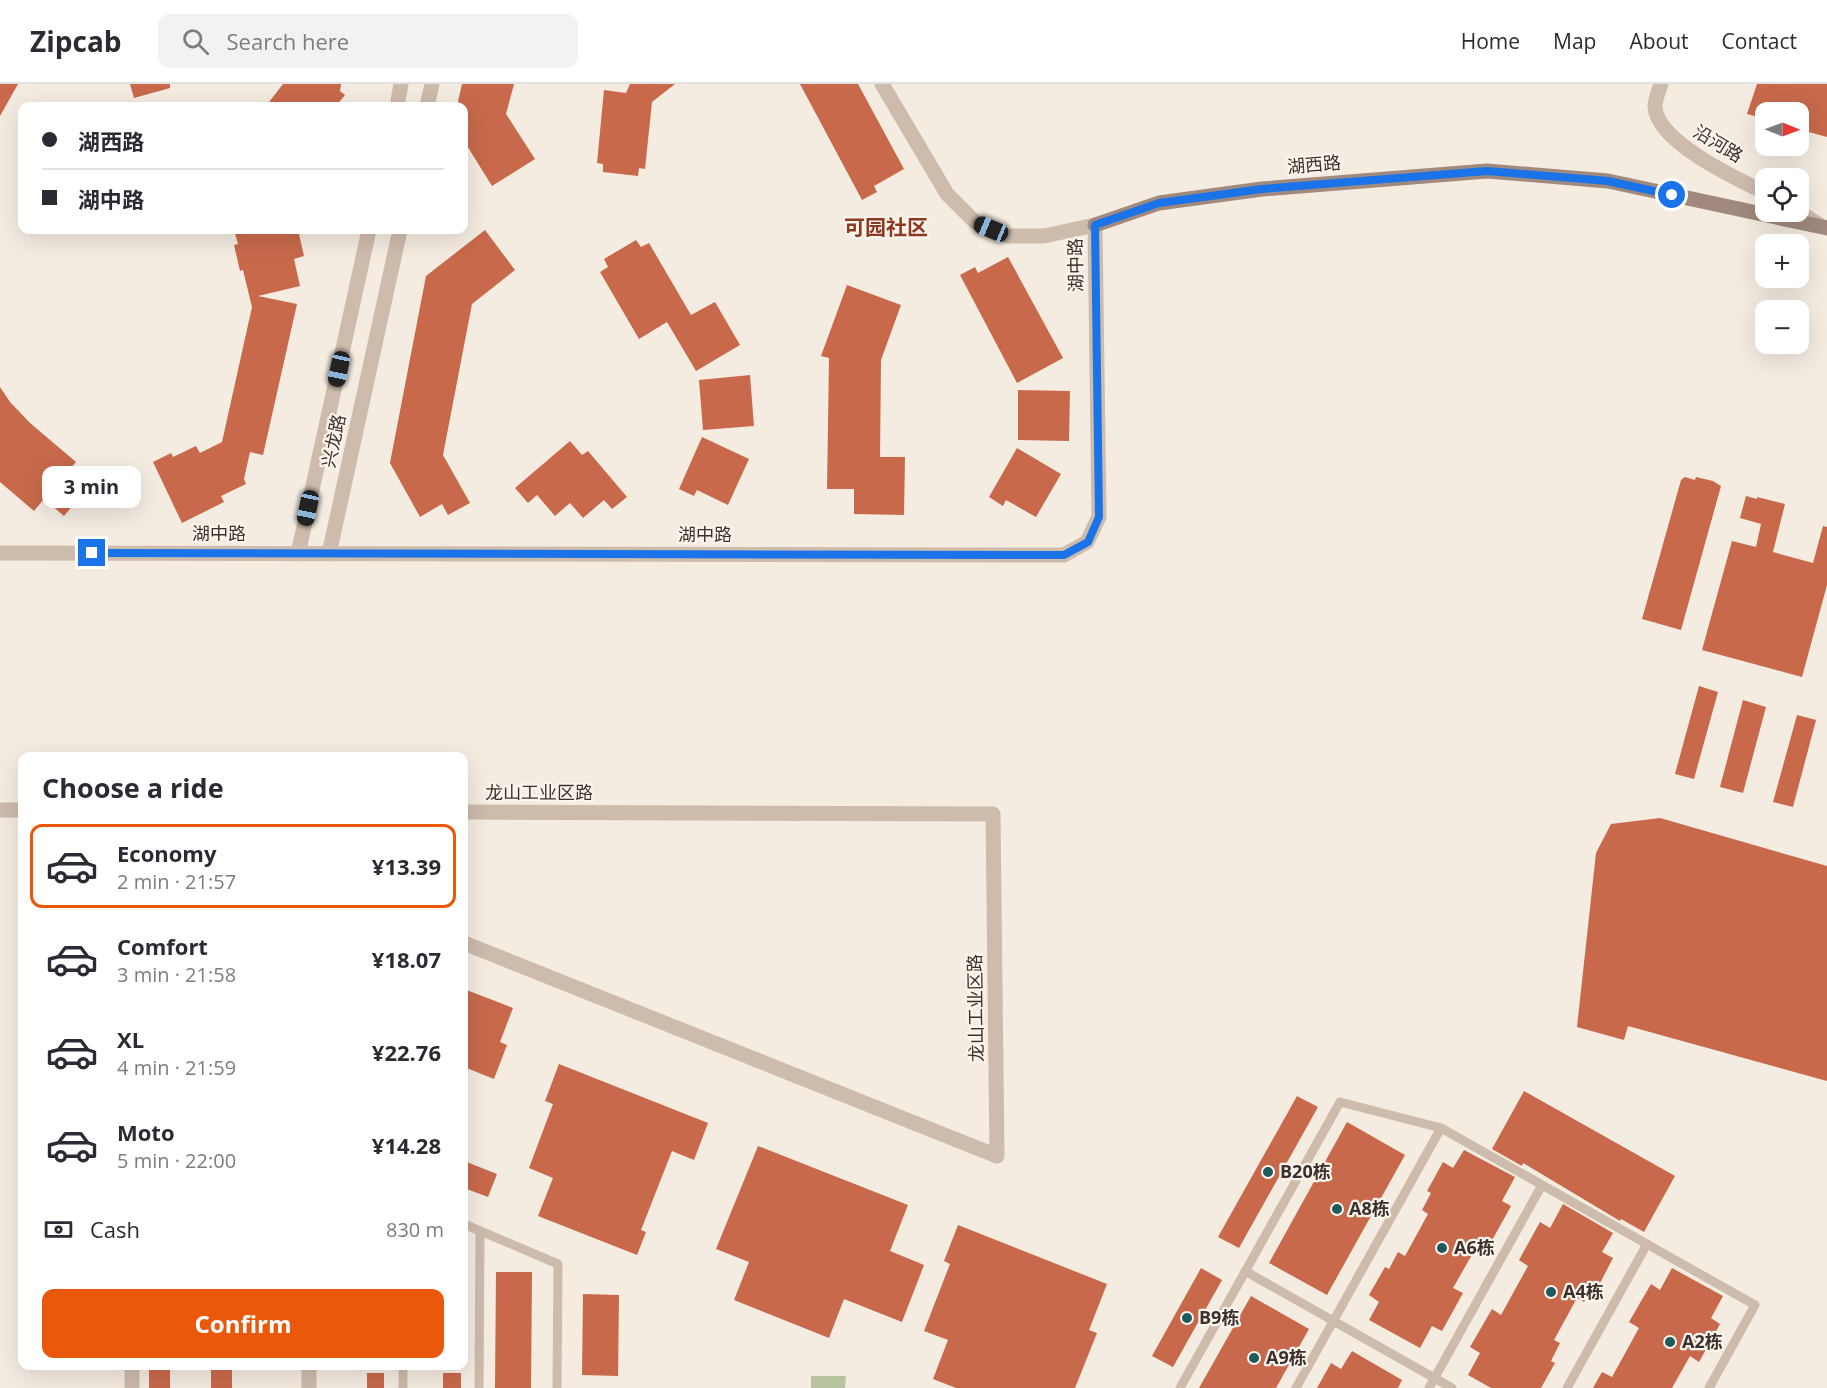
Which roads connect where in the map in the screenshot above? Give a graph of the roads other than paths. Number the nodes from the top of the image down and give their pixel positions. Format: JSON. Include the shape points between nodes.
{"nodes":[{"id":1,"x":401,"y":84,"type":"edge"},
{"id":2,"x":432,"y":84,"type":"edge"},
{"id":3,"x":882,"y":84,"type":"edge"},
{"id":4,"x":1661,"y":84,"type":"edge"},
{"id":5,"x":397,"y":102,"type":"edge"},
{"id":6,"x":428,"y":102,"type":"edge"},
{"id":7,"x":1755,"y":187,"type":"edge"},
{"id":8,"x":1809,"y":218,"type":"edge"},
{"id":9,"x":1095,"y":225,"type":"junction"},
{"id":10,"x":1824,"y":228,"type":"edge"},
{"id":11,"x":368,"y":234,"type":"edge"},
{"id":12,"x":399,"y":234,"type":"edge"},
{"id":13,"x":0,"y":552,"type":"edge"},
{"id":14,"x":298,"y":554,"type":"junction"},
{"id":15,"x":329,"y":555,"type":"junction"},
{"id":16,"x":0,"y":810,"type":"edge"},
{"id":17,"x":18,"y":810,"type":"edge"},
{"id":18,"x":468,"y":812,"type":"edge"},
{"id":19,"x":468,"y":945,"type":"edge"},
{"id":20,"x":1441,"y":1128,"type":"junction"},
{"id":21,"x":1542,"y":1185,"type":"junction"},
{"id":22,"x":468,"y":1226,"type":"edge"},
{"id":23,"x":480,"y":1231,"type":"junction"},
{"id":24,"x":1647,"y":1244,"type":"junction"},
{"id":25,"x":1245,"y":1271,"type":"junction"},
{"id":26,"x":1333,"y":1321,"type":"junction"},
{"id":27,"x":132,"y":1370,"type":"edge"},
{"id":28,"x":309,"y":1370,"type":"edge"},
{"id":29,"x":403,"y":1370,"type":"edge"},
{"id":30,"x":1435,"y":1378,"type":"junction"},
{"id":31,"x":132,"y":1388,"type":"edge"},
{"id":32,"x":309,"y":1388,"type":"edge"},
{"id":33,"x":403,"y":1388,"type":"edge"},
{"id":34,"x":478,"y":1388,"type":"edge"},
{"id":35,"x":557,"y":1388,"type":"edge"},
{"id":36,"x":1180,"y":1388,"type":"edge"},
{"id":37,"x":1296,"y":1388,"type":"edge"},
{"id":38,"x":1429,"y":1388,"type":"edge"},
{"id":39,"x":1452,"y":1388,"type":"edge"},
{"id":40,"x":1567,"y":1388,"type":"edge"},
{"id":41,"x":1709,"y":1388,"type":"edge"}],
"edges":[{"from":1,"to":5,"type":"street"},
{"from":2,"to":6,"type":"street"},
{"from":3,"to":9,"type":"street","name":"湖西路","via":[[947,194],[975,222],[1007,236],[1044,236]]},
{"from":4,"to":7,"type":"street","name":"沿河路","via":[[1655,107],[1662,124],[1678,144]]},
{"from":8,"to":10,"type":"street"},
{"from":9,"to":10,"type":"street","name":"湖西路","via":[[1159,203],[1262,189],[1487,171],[1608,181]]},
{"from":9,"to":15,"type":"street","name":"湖中路","via":[[1099,517],[1088,542],[1064,555]]},
{"from":11,"to":14,"type":"street","name":"兴龙路"},
{"from":12,"to":15,"type":"street","name":"兴龙路"},
{"from":13,"to":14,"type":"street","name":"湖中路"},
{"from":14,"to":15,"type":"street","name":"湖中路"},
{"from":16,"to":17,"type":"street"},
{"from":18,"to":19,"type":"street","name":"龙山工业区路","via":[[993,814],[997,1156]]},
{"from":20,"to":21,"type":"lane"},
{"from":20,"to":25,"type":"lane","via":[[1340,1102]]},
{"from":20,"to":26,"type":"lane"},
{"from":21,"to":24,"type":"lane"},
{"from":21,"to":30,"type":"lane"},
{"from":22,"to":23,"type":"lane"},
{"from":23,"to":34,"type":"lane"},
{"from":23,"to":35,"type":"lane","via":[[558,1264]]},
{"from":24,"to":40,"type":"lane"},
{"from":24,"to":41,"type":"lane","via":[[1755,1305]]},
{"from":25,"to":26,"type":"lane"},
{"from":25,"to":36,"type":"lane"},
{"from":26,"to":30,"type":"lane"},
{"from":26,"to":37,"type":"lane"},
{"from":27,"to":31,"type":"street"},
{"from":28,"to":32,"type":"street"},
{"from":29,"to":33,"type":"lane"},
{"from":30,"to":38,"type":"lane"},
{"from":30,"to":39,"type":"lane"}]}
